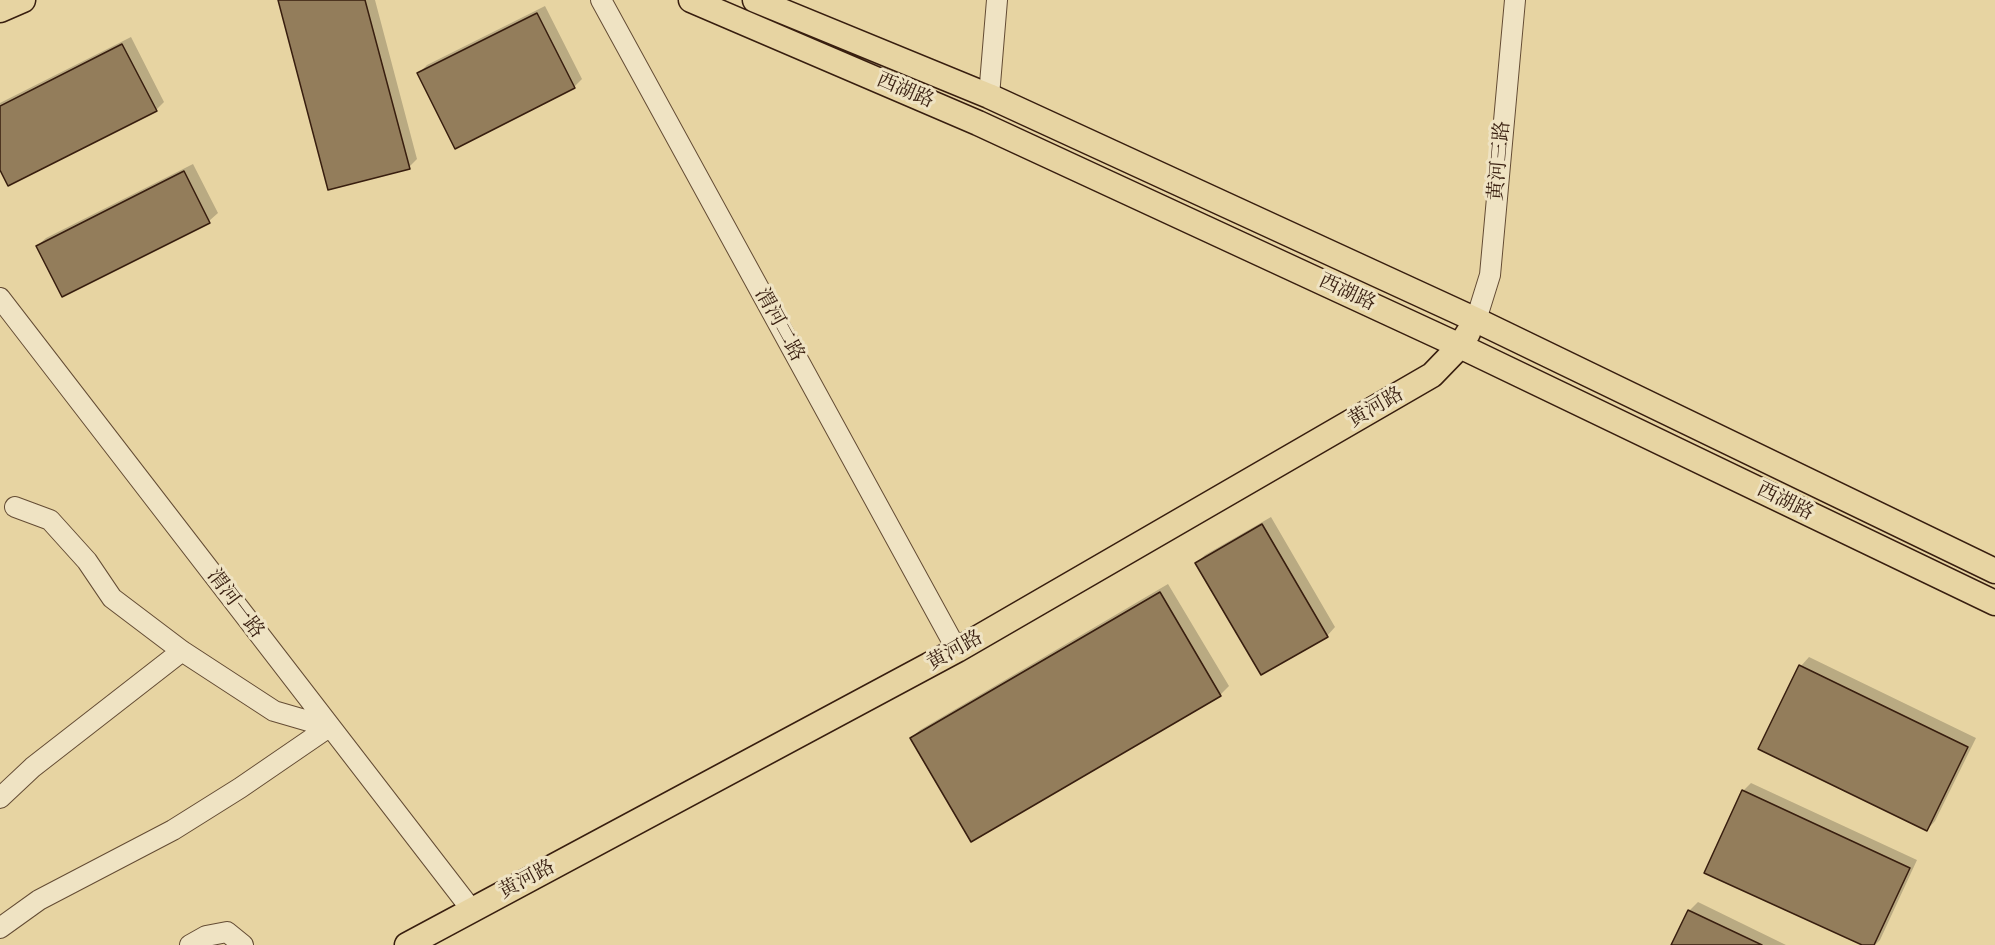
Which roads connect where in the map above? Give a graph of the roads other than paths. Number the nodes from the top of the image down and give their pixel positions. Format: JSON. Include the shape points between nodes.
{"nodes":[{"id":1,"x":23,"y":0,"type":"edge"},
{"id":2,"x":601,"y":0,"type":"edge"},
{"id":3,"x":691,"y":0,"type":"edge"},
{"id":4,"x":755,"y":0,"type":"edge"},
{"id":5,"x":996,"y":0,"type":"edge"},
{"id":6,"x":1515,"y":0,"type":"edge"},
{"id":7,"x":0,"y":10,"type":"edge"},
{"id":8,"x":989,"y":96,"type":"junction"},
{"id":9,"x":3,"y":308,"type":"edge"},
{"id":10,"x":1476,"y":320,"type":"junction"},
{"id":11,"x":1460,"y":346,"type":"junction"},
{"id":12,"x":15,"y":507,"type":"dead end"},
{"id":13,"x":1995,"y":571,"type":"edge"},
{"id":14,"x":1995,"y":603,"type":"edge"},
{"id":15,"x":957,"y":650,"type":"junction"},
{"id":16,"x":182,"y":651,"type":"junction"},
{"id":17,"x":329,"y":726,"type":"junction"},
{"id":18,"x":0,"y":798,"type":"edge"},
{"id":19,"x":471,"y":909,"type":"junction"},
{"id":20,"x":0,"y":928,"type":"edge"},
{"id":21,"x":190,"y":945,"type":"edge"},
{"id":22,"x":243,"y":945,"type":"edge"},
{"id":23,"x":407,"y":945,"type":"edge"}],
"edges":[{"from":1,"to":7,"type":"main road"},
{"from":2,"to":15,"type":"street","name":"渭河二路"},
{"from":3,"to":11,"type":"main road","name":"西湖路","via":[[978,123]]},
{"from":4,"to":8,"type":"main road","name":"西湖路"},
{"from":5,"to":8,"type":"street"},
{"from":6,"to":10,"type":"street","name":"黄河三路","via":[[1490,275]]},
{"from":8,"to":10,"type":"main road","name":"西湖路"},
{"from":9,"to":17,"type":"street","name":"渭河一路"},
{"from":10,"to":11,"type":"main road","name":"黄河路"},
{"from":10,"to":13,"type":"main road","name":"西湖路"},
{"from":11,"to":14,"type":"main road","name":"西湖路"},
{"from":11,"to":15,"type":"main road","name":"黄河路","via":[[1432,375]]},
{"from":12,"to":16,"type":"street","via":[[50,520],[87,561],[112,598]]},
{"from":15,"to":19,"type":"main road","name":"黄河路"},
{"from":16,"to":17,"type":"street","via":[[274,711]]},
{"from":16,"to":18,"type":"street","via":[[33,766]]},
{"from":17,"to":19,"type":"street","name":"渭河一路"},
{"from":17,"to":20,"type":"street","via":[[182,824],[39,900]]},
{"from":19,"to":23,"type":"main road","name":"黄河路"},
{"from":21,"to":22,"type":"street","via":[[206,936],[227,932]]}]}
